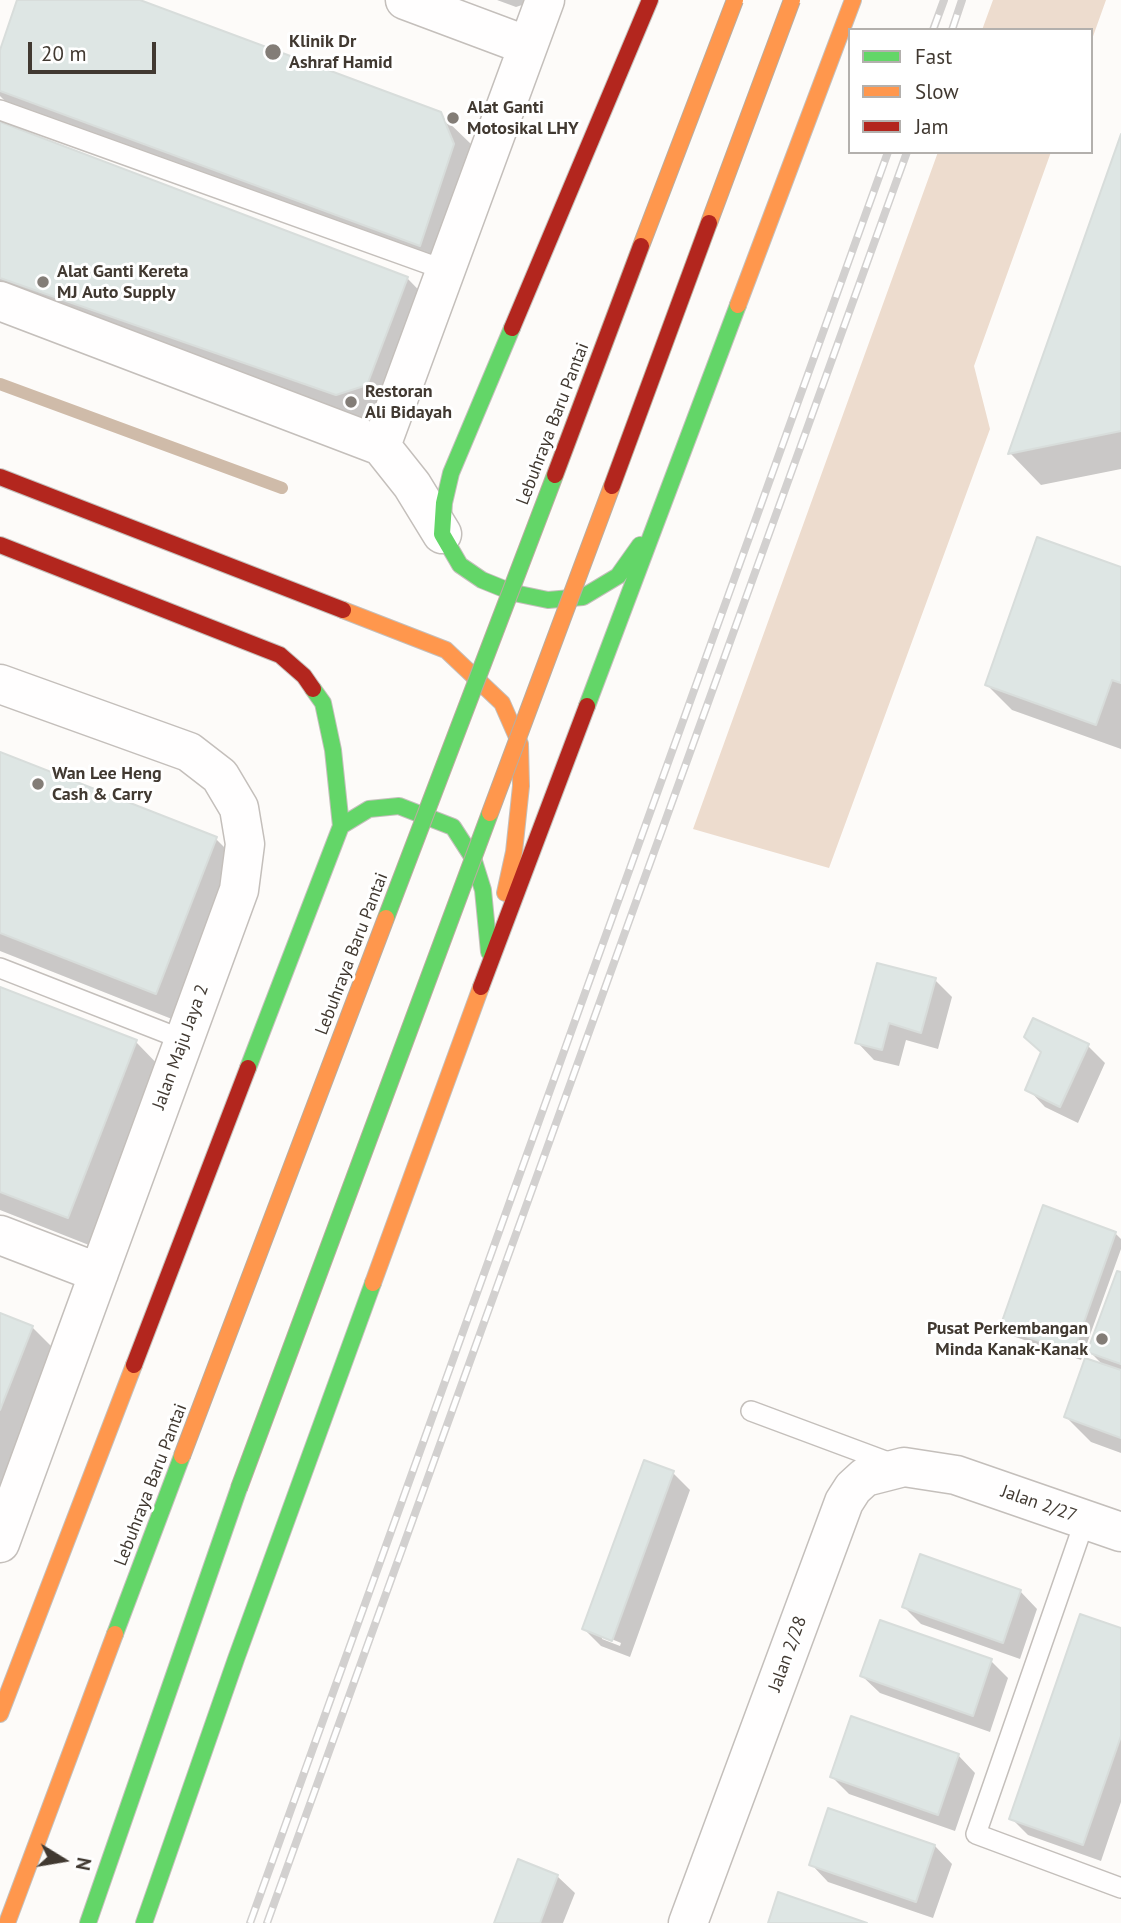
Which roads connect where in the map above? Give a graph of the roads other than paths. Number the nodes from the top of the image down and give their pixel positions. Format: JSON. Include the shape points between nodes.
{"nodes":[{"id":1,"x":405,"y":0,"type":"edge"},
{"id":2,"x":545,"y":0,"type":"edge"},
{"id":3,"x":650,"y":0,"type":"edge"},
{"id":4,"x":735,"y":0,"type":"edge"},
{"id":5,"x":792,"y":0,"type":"edge"},
{"id":6,"x":853,"y":0,"type":"edge"},
{"id":7,"x":528,"y":46,"type":"junction"},
{"id":8,"x":0,"y":110,"type":"edge"},
{"id":9,"x":445,"y":270,"type":"junction"},
{"id":10,"x":0,"y":301,"type":"edge"},
{"id":11,"x":381,"y":446,"type":"junction"},
{"id":12,"x":0,"y":477,"type":"edge"},
{"id":13,"x":656,"y":524,"type":"junction"},
{"id":14,"x":442,"y":534,"type":"junction"},
{"id":15,"x":0,"y":545,"type":"edge"},
{"id":16,"x":0,"y":684,"type":"edge"},
{"id":17,"x":341,"y":826,"type":"junction"},
{"id":18,"x":490,"y":963,"type":"junction"},
{"id":19,"x":0,"y":968,"type":"edge"},
{"id":20,"x":184,"y":1040,"type":"junction"},
{"id":21,"x":0,"y":1235,"type":"edge"},
{"id":22,"x":99,"y":1273,"type":"junction"},
{"id":23,"x":751,"y":1411,"type":"dead end"},
{"id":24,"x":904,"y":1468,"type":"junction"},
{"id":25,"x":956,"y":1475,"type":"joint"},
{"id":26,"x":1086,"y":1520,"type":"junction"},
{"id":27,"x":4,"y":1521,"type":"edge"},
{"id":28,"x":1121,"y":1532,"type":"edge"},
{"id":29,"x":0,"y":1714,"type":"edge"},
{"id":30,"x":1121,"y":1888,"type":"edge"},
{"id":31,"x":7,"y":1923,"type":"edge"},
{"id":32,"x":89,"y":1923,"type":"edge"},
{"id":33,"x":144,"y":1923,"type":"edge"},
{"id":34,"x":688,"y":1923,"type":"edge"}],
"edges":[{"from":1,"to":7,"type":"street"},
{"from":2,"to":7,"type":"street"},
{"from":3,"to":14,"type":"main road","via":[[451,473]]},
{"from":4,"to":31,"type":"main road","name":"Lebuhraya Baru Pantai","bridge":true},
{"from":5,"to":32,"type":"main road","bridge":true,"via":[[244,1475]]},
{"from":6,"to":13,"type":"main road"},
{"from":7,"to":9,"type":"street"},
{"from":8,"to":9,"type":"lane"},
{"from":9,"to":11,"type":"street"},
{"from":10,"to":11,"type":"street"},
{"from":11,"to":14,"type":"street"},
{"from":12,"to":18,"type":"main road","via":[[446,650],[502,703],[520,744],[521,786],[514,852]]},
{"from":13,"to":14,"type":"main road","via":[[618,576],[583,597],[548,600],[482,580],[460,565]]},
{"from":13,"to":18,"type":"main road"},
{"from":15,"to":17,"type":"main road","via":[[280,655],[304,676],[323,703]]},
{"from":16,"to":20,"type":"street","name":"Jalan Maju Jaya 2","via":[[189,752],[220,776],[239,808],[245,844],[239,890]]},
{"from":17,"to":18,"type":"main road","via":[[369,809],[399,806],[453,827],[473,858],[483,890]]},
{"from":17,"to":29,"type":"main road"},
{"from":18,"to":33,"type":"main road"},
{"from":19,"to":20,"type":"lane"},
{"from":20,"to":22,"type":"street","name":"Jalan Maju Jaya 2"},
{"from":21,"to":22,"type":"street"},
{"from":22,"to":27,"type":"street","name":"Jalan Maju Jaya 2"},
{"from":23,"to":24,"type":"lane"},
{"from":24,"to":25,"type":"street","name":"Jalan 2/28"},
{"from":24,"to":34,"type":"street","name":"Jalan 2/28","via":[[865,1477],[844,1502]]},
{"from":25,"to":26,"type":"street","name":"Jalan 2/27"},
{"from":26,"to":28,"type":"street","name":"Jalan 2/27"},
{"from":26,"to":30,"type":"lane","via":[[976,1834]]}]}
